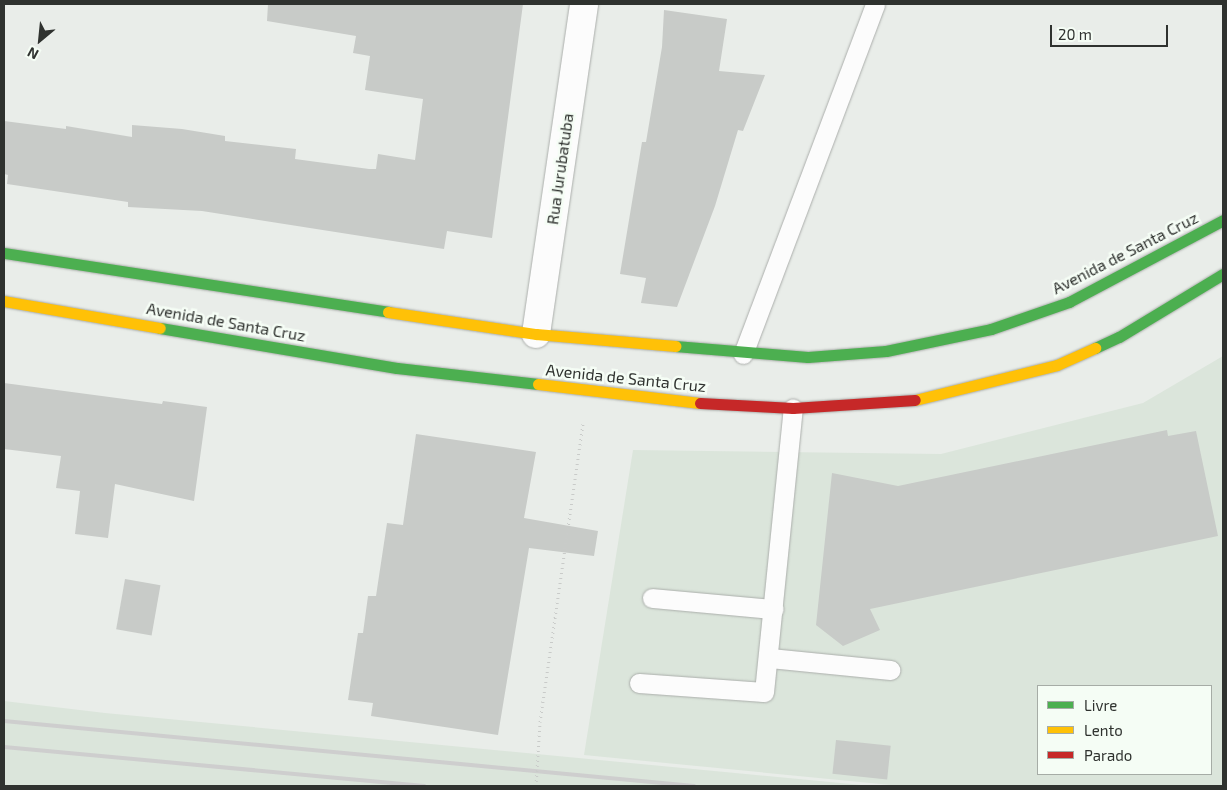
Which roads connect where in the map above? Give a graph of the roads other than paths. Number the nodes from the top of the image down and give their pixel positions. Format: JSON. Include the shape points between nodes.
{"nodes":[{"id":1,"x":584,"y":4,"type":"edge"},
{"id":2,"x":875,"y":4,"type":"edge"},
{"id":3,"x":1223,"y":220,"type":"edge"},
{"id":4,"x":4,"y":253,"type":"edge"},
{"id":5,"x":1223,"y":274,"type":"edge"},
{"id":6,"x":4,"y":301,"type":"edge"},
{"id":7,"x":536,"y":334,"type":"junction"},
{"id":8,"x":743,"y":354,"type":"junction"},
{"id":9,"x":793,"y":408,"type":"junction"},
{"id":10,"x":652,"y":598,"type":"dead end"},
{"id":11,"x":774,"y":609,"type":"junction"},
{"id":12,"x":770,"y":658,"type":"junction"},
{"id":13,"x":890,"y":670,"type":"dead end"},
{"id":14,"x":638,"y":683,"type":"dead end"}],
"edges":[{"from":1,"to":7,"type":"street","name":"Rua Jurubatuba"},
{"from":2,"to":8,"type":"lane"},
{"from":3,"to":8,"type":"main road","name":"Avenida de Santa Cruz","via":[[1144,265],[1069,302],[991,329],[886,351],[808,357]]},
{"from":4,"to":7,"type":"main road","name":"Avenida de Santa Cruz"},
{"from":5,"to":9,"type":"main road","name":"Avenida de Santa Cruz","via":[[1119,337],[1057,365],[910,401]]},
{"from":6,"to":9,"type":"main road","name":"Avenida de Santa Cruz","via":[[397,368],[700,403]]},
{"from":7,"to":8,"type":"main road","name":"Avenida de Santa Cruz"},
{"from":9,"to":11,"type":"lane"},
{"from":10,"to":11,"type":"lane"},
{"from":11,"to":12,"type":"lane"},
{"from":12,"to":13,"type":"lane"},
{"from":12,"to":14,"type":"lane","via":[[767,687],[758,694]]}]}
